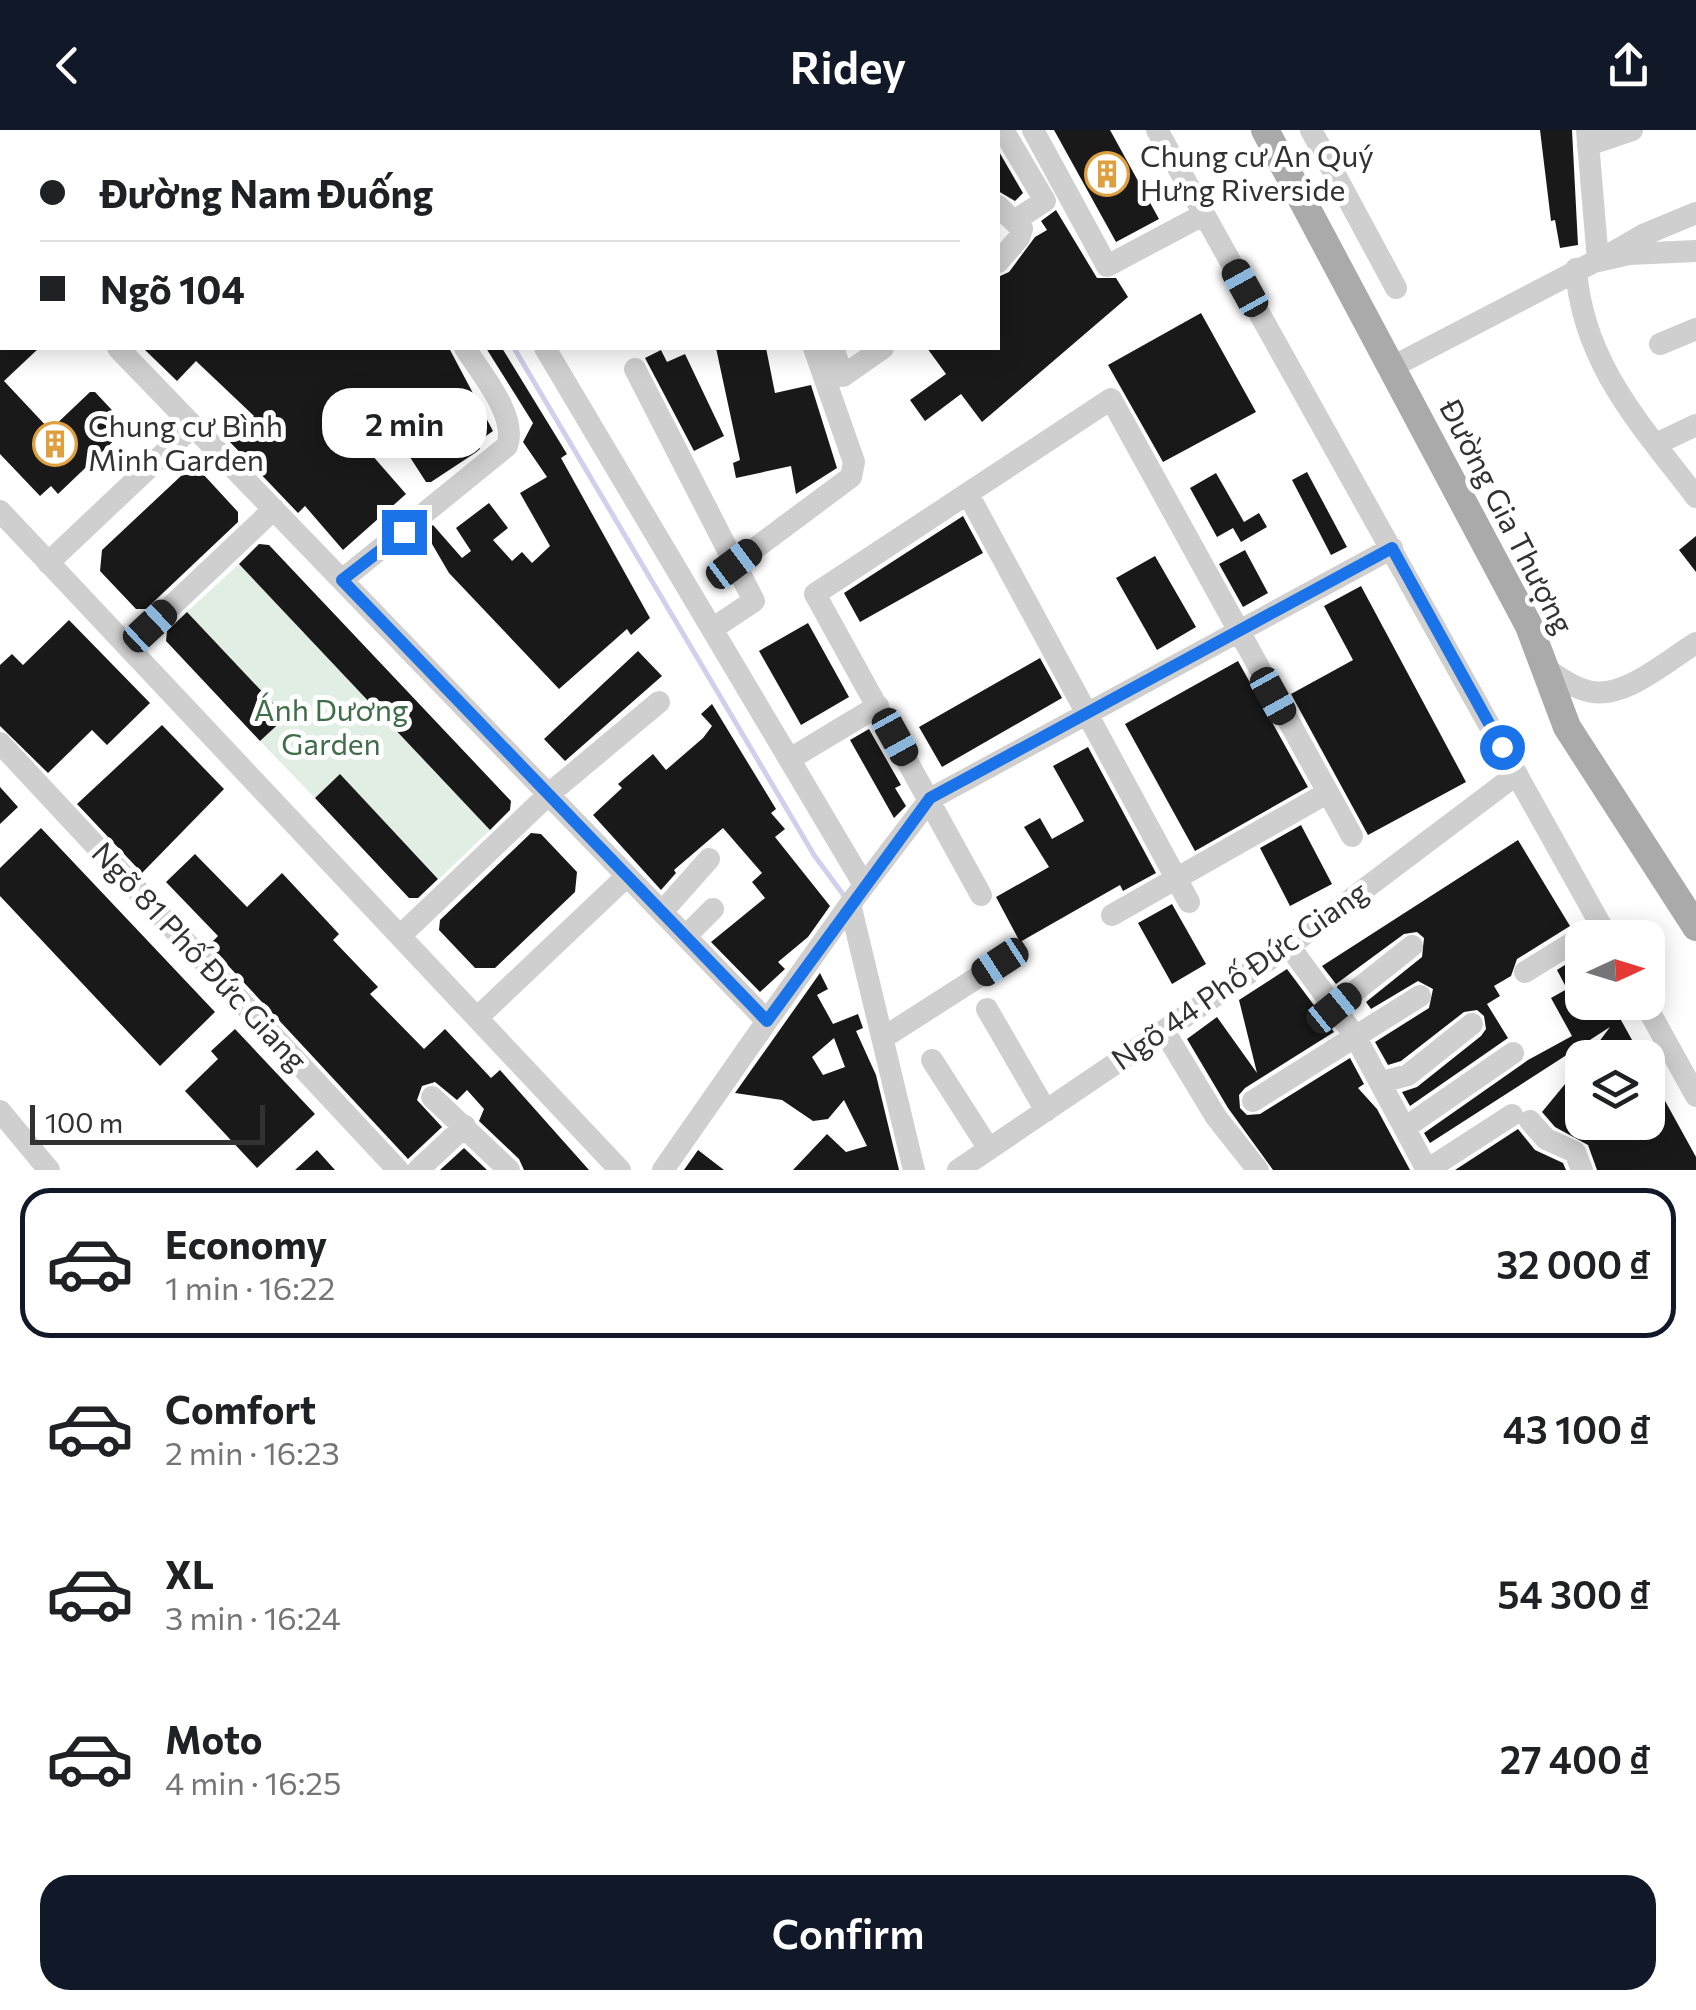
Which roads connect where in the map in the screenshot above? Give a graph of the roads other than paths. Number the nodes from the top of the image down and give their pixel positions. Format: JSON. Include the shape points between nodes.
{"nodes":[{"id":1,"x":1003,"y":130,"type":"edge"},
{"id":2,"x":1033,"y":130,"type":"edge"},
{"id":3,"x":1157,"y":130,"type":"edge"},
{"id":4,"x":1265,"y":130,"type":"edge"},
{"id":5,"x":1310,"y":130,"type":"edge"},
{"id":6,"x":1632,"y":130,"type":"edge"},
{"id":7,"x":1588,"y":137,"type":"edge"},
{"id":8,"x":1696,"y":213,"type":"edge"},
{"id":9,"x":1006,"y":214,"type":"edge"},
{"id":10,"x":1203,"y":215,"type":"junction"},
{"id":11,"x":1694,"y":255,"type":"edge"},
{"id":12,"x":1000,"y":260,"type":"edge"},
{"id":13,"x":1587,"y":265,"type":"junction"},
{"id":14,"x":1396,"y":288,"type":"dead end"},
{"id":15,"x":1696,"y":329,"type":"edge"},
{"id":16,"x":1660,"y":344,"type":"dead end"},
{"id":17,"x":120,"y":350,"type":"edge"},
{"id":18,"x":466,"y":350,"type":"edge"},
{"id":19,"x":546,"y":350,"type":"edge"},
{"id":20,"x":815,"y":350,"type":"edge"},
{"id":21,"x":835,"y":350,"type":"edge"},
{"id":22,"x":880,"y":350,"type":"edge"},
{"id":23,"x":1392,"y":367,"type":"junction"},
{"id":24,"x":635,"y":369,"type":"dead end"},
{"id":25,"x":1696,"y":425,"type":"edge"},
{"id":26,"x":193,"y":426,"type":"junction"},
{"id":27,"x":1656,"y":444,"type":"junction"},
{"id":28,"x":968,"y":494,"type":"junction"},
{"id":29,"x":1696,"y":497,"type":"edge"},
{"id":30,"x":274,"y":509,"type":"junction"},
{"id":31,"x":0,"y":512,"type":"edge"},
{"id":32,"x":1392,"y":548,"type":"junction"},
{"id":33,"x":48,"y":563,"type":"junction"},
{"id":34,"x":734,"y":564,"type":"junction"},
{"id":35,"x":342,"y":580,"type":"junction"},
{"id":36,"x":712,"y":629,"type":"junction"},
{"id":37,"x":1237,"y":632,"type":"junction"},
{"id":38,"x":1696,"y":643,"type":"edge"},
{"id":39,"x":128,"y":647,"type":"junction"},
{"id":40,"x":1546,"y":669,"type":"junction"},
{"id":41,"x":659,"y":702,"type":"dead end"},
{"id":42,"x":878,"y":706,"type":"junction"},
{"id":43,"x":1086,"y":715,"type":"junction"},
{"id":44,"x":0,"y":744,"type":"edge"},
{"id":45,"x":790,"y":759,"type":"junction"},
{"id":46,"x":1516,"y":774,"type":"junction"},
{"id":47,"x":1327,"y":793,"type":"junction"},
{"id":48,"x":549,"y":794,"type":"junction"},
{"id":49,"x":930,"y":798,"type":"junction"},
{"id":50,"x":1352,"y":836,"type":"dead end"},
{"id":51,"x":709,"y":859,"type":"dead end"},
{"id":52,"x":628,"y":876,"type":"junction"},
{"id":53,"x":1175,"y":877,"type":"junction"},
{"id":54,"x":857,"y":894,"type":"junction"},
{"id":55,"x":981,"y":895,"type":"dead end"},
{"id":56,"x":1189,"y":902,"type":"dead end"},
{"id":57,"x":713,"y":909,"type":"dead end"},
{"id":58,"x":662,"y":912,"type":"junction"},
{"id":59,"x":1112,"y":916,"type":"dead end"},
{"id":60,"x":1597,"y":920,"type":"edge"},
{"id":61,"x":1696,"y":927,"type":"edge"},
{"id":62,"x":400,"y":936,"type":"junction"},
{"id":63,"x":686,"y":936,"type":"junction"},
{"id":64,"x":1289,"y":946,"type":"junction"},
{"id":65,"x":1412,"y":946,"type":"dead end"},
{"id":66,"x":1565,"y":952,"type":"edge"},
{"id":67,"x":1000,"y":962,"type":"dead end"},
{"id":68,"x":1525,"y":972,"type":"dead end"},
{"id":69,"x":1420,"y":996,"type":"dead end"},
{"id":70,"x":1334,"y":1008,"type":"junction"},
{"id":71,"x":987,"y":1009,"type":"dead end"},
{"id":72,"x":477,"y":1018,"type":"junction"},
{"id":73,"x":1654,"y":1020,"type":"edge"},
{"id":74,"x":767,"y":1021,"type":"junction"},
{"id":75,"x":1472,"y":1024,"type":"dead end"},
{"id":76,"x":1164,"y":1031,"type":"junction"},
{"id":77,"x":1354,"y":1036,"type":"junction"},
{"id":78,"x":883,"y":1038,"type":"junction"},
{"id":79,"x":1513,"y":1053,"type":"dead end"},
{"id":80,"x":932,"y":1060,"type":"dead end"},
{"id":81,"x":1382,"y":1082,"type":"junction"},
{"id":82,"x":432,"y":1096,"type":"dead end"},
{"id":83,"x":1696,"y":1096,"type":"edge"},
{"id":84,"x":1253,"y":1101,"type":"dead end"},
{"id":85,"x":1046,"y":1110,"type":"junction"},
{"id":86,"x":0,"y":1111,"type":"edge"},
{"id":87,"x":465,"y":1126,"type":"junction"},
{"id":88,"x":1406,"y":1127,"type":"junction"},
{"id":89,"x":989,"y":1150,"type":"junction"},
{"id":90,"x":49,"y":1170,"type":"edge"},
{"id":91,"x":398,"y":1170,"type":"edge"},
{"id":92,"x":418,"y":1170,"type":"edge"},
{"id":93,"x":508,"y":1170,"type":"edge"},
{"id":94,"x":620,"y":1170,"type":"edge"},
{"id":95,"x":663,"y":1170,"type":"edge"},
{"id":96,"x":914,"y":1170,"type":"edge"},
{"id":97,"x":958,"y":1170,"type":"edge"},
{"id":98,"x":1258,"y":1170,"type":"edge"},
{"id":99,"x":1427,"y":1170,"type":"edge"},
{"id":100,"x":1582,"y":1170,"type":"edge"}],
"edges":[{"from":1,"to":9,"type":"street","via":[[1044,200]]},
{"from":2,"to":10,"type":"street","via":[[1108,266]]},
{"from":3,"to":10,"type":"street"},
{"from":4,"to":23,"type":"main road","name":"Đường Gia Thượng"},
{"from":5,"to":14,"type":"street"},
{"from":6,"to":7,"type":"street"},
{"from":7,"to":13,"type":"street"},
{"from":8,"to":13,"type":"street"},
{"from":9,"to":12,"type":"street","via":[[1022,228]]},
{"from":10,"to":32,"type":"street"},
{"from":11,"to":13,"type":"street"},
{"from":13,"to":23,"type":"street"},
{"from":13,"to":27,"type":"street","via":[[1582,317],[1598,362]]},
{"from":15,"to":16,"type":"street"},
{"from":17,"to":26,"type":"street"},
{"from":18,"to":35,"type":"street","via":[[510,430],[507,446]]},
{"from":19,"to":36,"type":"street"},
{"from":20,"to":34,"type":"street","via":[[854,462],[851,477]]},
{"from":21,"to":22,"type":"street","via":[[843,376]]},
{"from":23,"to":40,"type":"main road","name":"Đường Gia Thượng"},
{"from":24,"to":34,"type":"street"},
{"from":25,"to":27,"type":"street"},
{"from":26,"to":30,"type":"street"},
{"from":26,"to":33,"type":"street"},
{"from":27,"to":29,"type":"street"},
{"from":28,"to":37,"type":"street","via":[[1111,400]]},
{"from":28,"to":42,"type":"street","via":[[815,594]]},
{"from":28,"to":43,"type":"street"},
{"from":30,"to":35,"type":"street"},
{"from":30,"to":39,"type":"street"},
{"from":31,"to":33,"type":"street"},
{"from":32,"to":37,"type":"street"},
{"from":32,"to":46,"type":"street"},
{"from":33,"to":39,"type":"street"},
{"from":34,"to":36,"type":"street","via":[[754,601]]},
{"from":35,"to":48,"type":"street"},
{"from":36,"to":45,"type":"street"},
{"from":37,"to":43,"type":"street"},
{"from":37,"to":47,"type":"street"},
{"from":38,"to":40,"type":"street","via":[[1606,692],[1584,690]]},
{"from":39,"to":62,"type":"street"},
{"from":40,"to":61,"type":"main road","name":"Đường Gia Thượng","via":[[1578,747]]},
{"from":41,"to":48,"type":"street"},
{"from":42,"to":45,"type":"street"},
{"from":42,"to":49,"type":"street"},
{"from":43,"to":49,"type":"street"},
{"from":43,"to":53,"type":"street"},
{"from":44,"to":91,"type":"street","name":"Ngõ 81 Phố Đức Giang"},
{"from":45,"to":54,"type":"street"},
{"from":46,"to":60,"type":"street"},
{"from":46,"to":64,"type":"street","name":"Ngõ 44 Phố Đức Giang"},
{"from":47,"to":50,"type":"street"},
{"from":47,"to":53,"type":"street"},
{"from":48,"to":52,"type":"street"},
{"from":48,"to":62,"type":"street"},
{"from":49,"to":54,"type":"street"},
{"from":49,"to":55,"type":"street"},
{"from":51,"to":58,"type":"street"},
{"from":52,"to":58,"type":"street"},
{"from":52,"to":72,"type":"street"},
{"from":53,"to":56,"type":"street"},
{"from":53,"to":59,"type":"street"},
{"from":54,"to":74,"type":"street"},
{"from":54,"to":78,"type":"street"},
{"from":57,"to":63,"type":"street"},
{"from":58,"to":63,"type":"street"},
{"from":62,"to":72,"type":"street"},
{"from":63,"to":74,"type":"street"},
{"from":64,"to":70,"type":"street"},
{"from":64,"to":76,"type":"street","name":"Ngõ 44 Phố Đức Giang"},
{"from":65,"to":70,"type":"street"},
{"from":66,"to":68,"type":"street"},
{"from":67,"to":78,"type":"street"},
{"from":69,"to":77,"type":"street"},
{"from":70,"to":77,"type":"street"},
{"from":71,"to":85,"type":"street"},
{"from":72,"to":94,"type":"street"},
{"from":73,"to":83,"type":"street"},
{"from":74,"to":95,"type":"street"},
{"from":75,"to":81,"type":"street","via":[[1408,1076]]},
{"from":76,"to":85,"type":"street","name":"Ngõ 44 Phố Đức Giang"},
{"from":76,"to":98,"type":"street"},
{"from":77,"to":81,"type":"street"},
{"from":77,"to":84,"type":"street"},
{"from":78,"to":96,"type":"street"},
{"from":79,"to":88,"type":"street"},
{"from":80,"to":89,"type":"street"},
{"from":81,"to":88,"type":"street"},
{"from":82,"to":87,"type":"street"},
{"from":85,"to":89,"type":"street","name":"Ngõ 44 Phố Đức Giang"},
{"from":86,"to":90,"type":"street"},
{"from":87,"to":92,"type":"street"},
{"from":87,"to":93,"type":"street"},
{"from":88,"to":99,"type":"street"},
{"from":89,"to":97,"type":"street","name":"Ngõ 44 Phố Đức Giang"},
{"from":99,"to":100,"type":"street","via":[[1521,1118],[1546,1140],[1575,1152]]}]}
